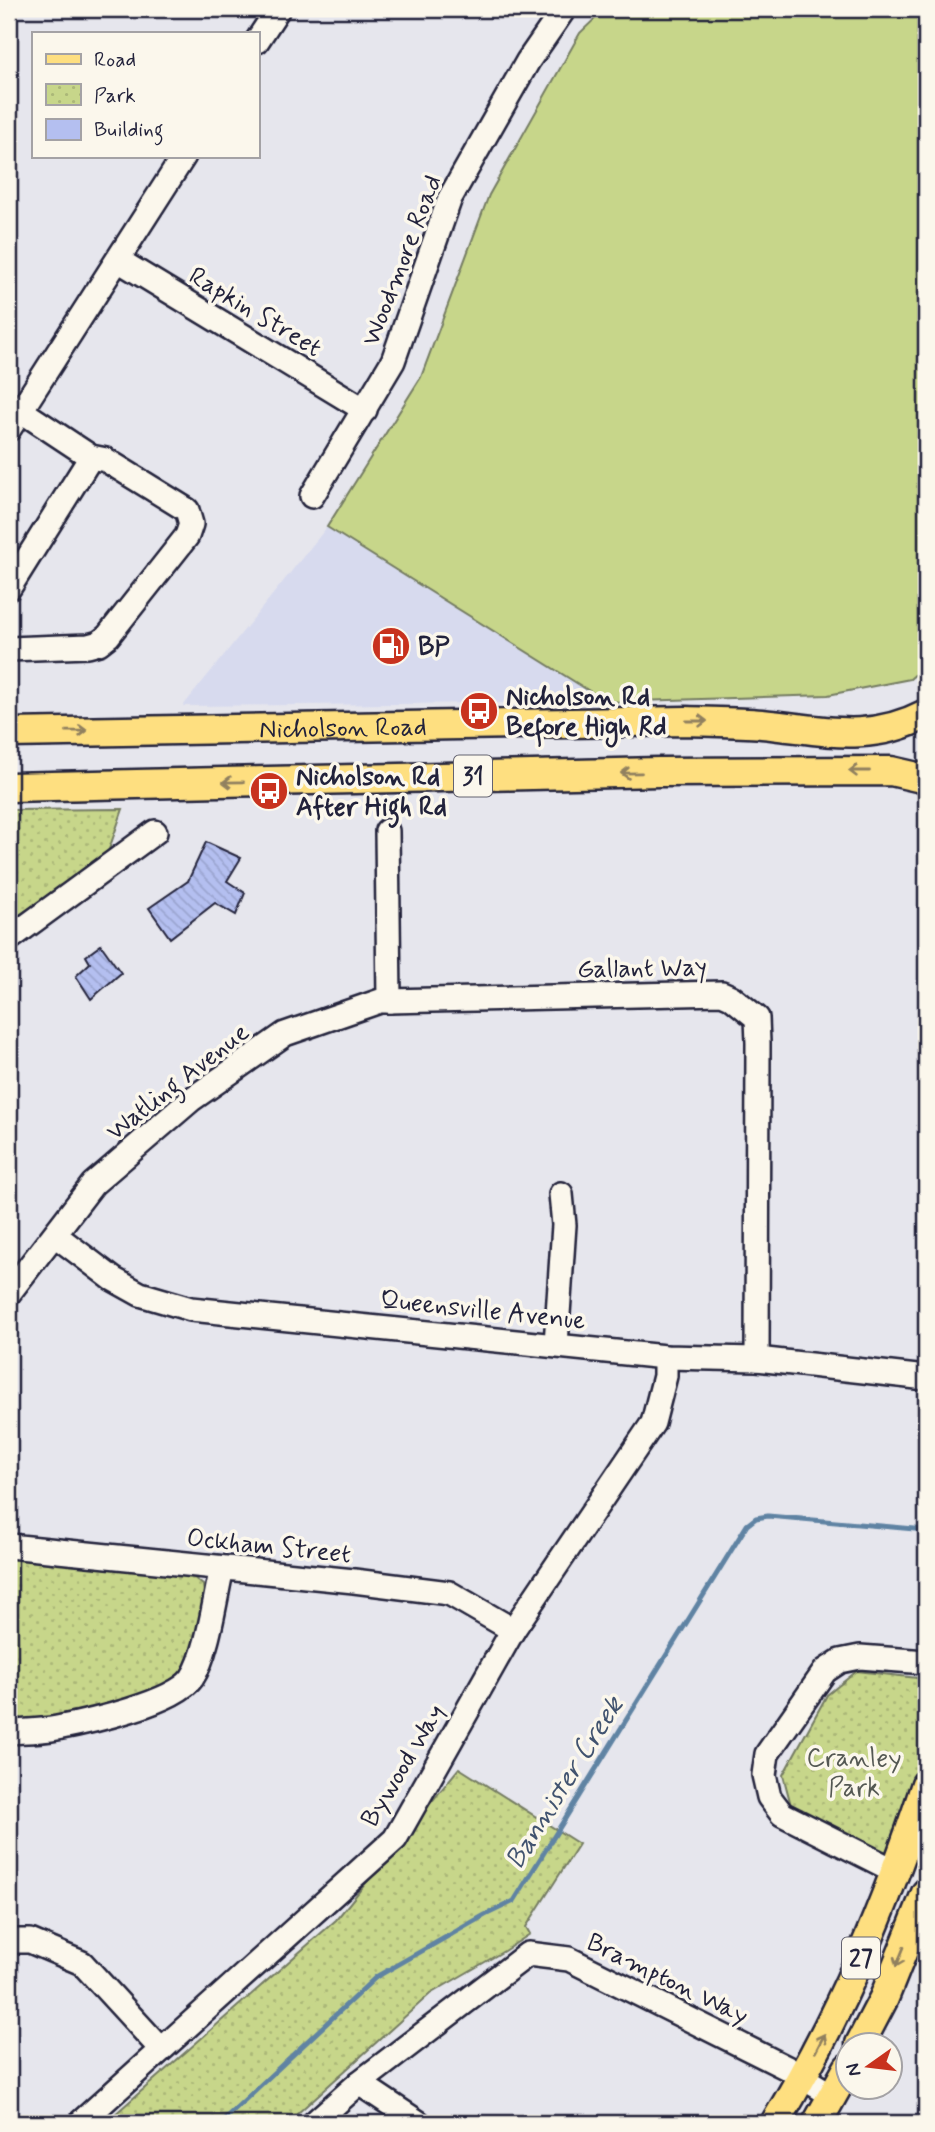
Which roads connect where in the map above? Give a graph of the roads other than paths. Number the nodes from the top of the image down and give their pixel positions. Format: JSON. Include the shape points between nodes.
{"nodes":[{"id":1,"x":278,"y":9,"type":"edge"},
{"id":2,"x":564,"y":9,"type":"edge"},
{"id":3,"x":259,"y":38,"type":"edge"},
{"id":4,"x":183,"y":158,"type":"edge"},
{"id":5,"x":118,"y":260,"type":"junction"},
{"id":6,"x":365,"y":410,"type":"junction"},
{"id":7,"x":14,"y":419,"type":"edge"},
{"id":8,"x":91,"y":457,"type":"junction"},
{"id":9,"x":312,"y":496,"type":"dead end"},
{"id":10,"x":9,"y":588,"type":"edge"},
{"id":11,"x":9,"y":649,"type":"edge"},
{"id":12,"x":926,"y":714,"type":"edge"},
{"id":13,"x":9,"y":733,"type":"edge"},
{"id":14,"x":926,"y":779,"type":"edge"},
{"id":15,"x":9,"y":787,"type":"edge"},
{"id":16,"x":387,"y":831,"type":"dead end"},
{"id":17,"x":155,"y":832,"type":"dead end"},
{"id":18,"x":9,"y":939,"type":"edge"},
{"id":19,"x":389,"y":1001,"type":"junction"},
{"id":20,"x":561,"y":1194,"type":"dead end"},
{"id":21,"x":55,"y":1235,"type":"junction"},
{"id":22,"x":9,"y":1292,"type":"edge"},
{"id":23,"x":556,"y":1344,"type":"junction"},
{"id":24,"x":665,"y":1357,"type":"junction"},
{"id":25,"x":757,"y":1359,"type":"junction"},
{"id":26,"x":926,"y":1378,"type":"edge"},
{"id":27,"x":9,"y":1546,"type":"edge"},
{"id":28,"x":222,"y":1568,"type":"junction"},
{"id":29,"x":513,"y":1630,"type":"junction"},
{"id":30,"x":926,"y":1662,"type":"edge"},
{"id":31,"x":9,"y":1732,"type":"edge"},
{"id":32,"x":926,"y":1784,"type":"edge"},
{"id":33,"x":897,"y":1872,"type":"junction"},
{"id":34,"x":926,"y":1894,"type":"edge"},
{"id":35,"x":9,"y":1941,"type":"edge"},
{"id":36,"x":868,"y":2030,"type":"edge"},
{"id":37,"x":161,"y":2049,"type":"junction"},
{"id":38,"x":803,"y":2077,"type":"junction"},
{"id":39,"x":359,"y":2083,"type":"junction"},
{"id":40,"x":833,"y":2095,"type":"joint"},
{"id":41,"x":80,"y":2123,"type":"edge"},
{"id":42,"x":314,"y":2123,"type":"edge"},
{"id":43,"x":419,"y":2123,"type":"edge"},
{"id":44,"x":775,"y":2123,"type":"edge"},
{"id":45,"x":817,"y":2123,"type":"edge"}],
"edges":[{"from":1,"to":3,"type":"street"},
{"from":2,"to":6,"type":"street","name":"Woodmore Road","via":[[528,61],[450,198],[393,361]]},
{"from":4,"to":5,"type":"street"},
{"from":5,"to":6,"type":"street","name":"Rapkin Street"},
{"from":5,"to":7,"type":"street"},
{"from":6,"to":9,"type":"street","name":"Woodmore Road"},
{"from":7,"to":8,"type":"street"},
{"from":8,"to":10,"type":"street"},
{"from":8,"to":11,"type":"street","via":[[106,460],[187,510],[191,524],[187,536],[99,643]]},
{"from":13,"to":12,"type":"main road","name":"Nicholson Road","number":"31","one_way":true,"via":[[687,721],[846,734],[890,729]]},
{"from":14,"to":15,"type":"main road","name":"Nicholson Road","number":"31","one_way":true,"via":[[891,771],[683,772]]},
{"from":16,"to":19,"type":"street"},
{"from":17,"to":18,"type":"street"},
{"from":19,"to":21,"type":"street","name":"Watling Avenue","via":[[285,1034],[213,1084],[93,1184]]},
{"from":19,"to":25,"type":"street","name":"Gallant Way","via":[[722,993],[757,1018]]},
{"from":20,"to":23,"type":"street","via":[[564,1225]]},
{"from":21,"to":22,"type":"street","name":"Watling Avenue"},
{"from":21,"to":23,"type":"street","name":"Queensville Avenue","via":[[140,1294],[191,1309]]},
{"from":23,"to":24,"type":"street","name":"Queensville Avenue"},
{"from":24,"to":25,"type":"street","name":"Queensville Avenue"},
{"from":24,"to":29,"type":"street","name":"Bywood Way","via":[[653,1423]]},
{"from":25,"to":26,"type":"street","name":"Queensville Avenue"},
{"from":27,"to":28,"type":"street","name":"Ockham Street"},
{"from":28,"to":29,"type":"street","name":"Ockham Street","via":[[449,1593]]},
{"from":28,"to":31,"type":"street","via":[[204,1649],[192,1678],[171,1695],[114,1715]]},
{"from":29,"to":37,"type":"street","name":"Bywood Way","via":[[395,1839]]},
{"from":30,"to":33,"type":"street","via":[[860,1657],[840,1661],[825,1671],[767,1754],[764,1774],[769,1797],[782,1814]]},
{"from":32,"to":33,"type":"main road","number":"27"},
{"from":38,"to":33,"type":"main road","number":"27","one_way":true,"via":[[852,1980]]},
{"from":34,"to":36,"type":"main road","number":"27","one_way":true},
{"from":35,"to":37,"type":"street","via":[[30,1941],[82,1963]]},
{"from":37,"to":41,"type":"street","name":"Bywood Way"},
{"from":38,"to":39,"type":"street","name":"Brampton Way","via":[[569,1959],[528,1954]]},
{"from":38,"to":40,"type":"street","name":"Brampton Way"},
{"from":38,"to":44,"type":"main road","number":"27"},
{"from":39,"to":42,"type":"street","name":"Brampton Way"},
{"from":39,"to":43,"type":"street"},
{"from":40,"to":45,"type":"main road"}]}
